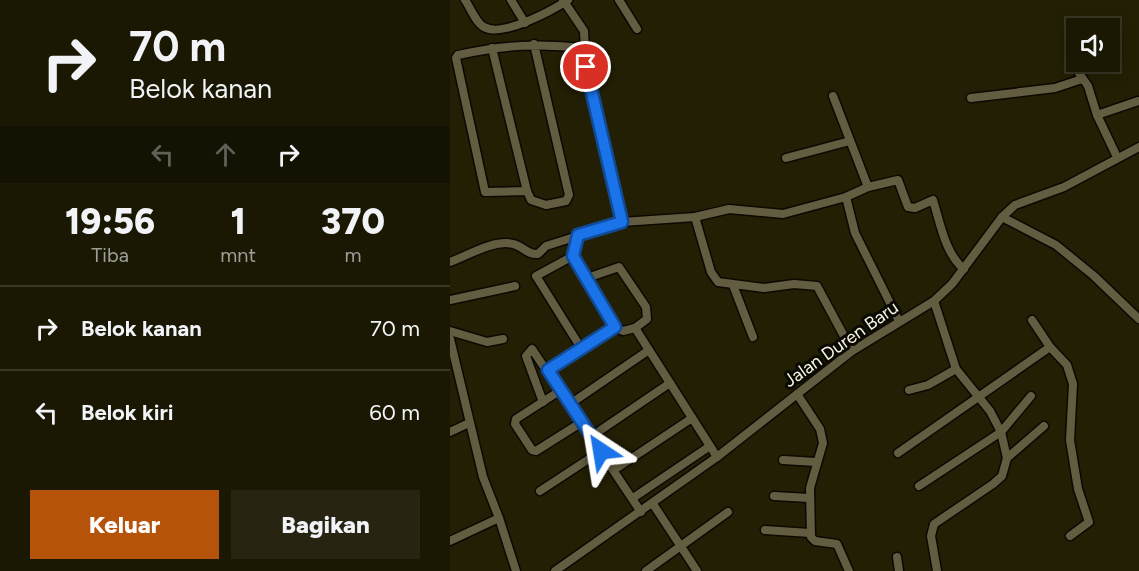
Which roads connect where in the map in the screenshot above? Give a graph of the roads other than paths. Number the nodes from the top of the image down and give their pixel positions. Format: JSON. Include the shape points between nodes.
{"nodes":[{"id":1,"x":465,"y":0,"type":"edge"},
{"id":2,"x":511,"y":0,"type":"edge"},
{"id":3,"x":620,"y":0,"type":"edge"},
{"id":4,"x":565,"y":1,"type":"edge"},
{"id":5,"x":525,"y":23,"type":"junction"},
{"id":6,"x":637,"y":29,"type":"dead end"},
{"id":7,"x":534,"y":44,"type":"junction"},
{"id":8,"x":584,"y":45,"type":"junction"},
{"id":9,"x":492,"y":48,"type":"junction"},
{"id":10,"x":1078,"y":72,"type":"edge"},
{"id":11,"x":1082,"y":79,"type":"junction"},
{"id":12,"x":833,"y":96,"type":"dead end"},
{"id":13,"x":970,"y":98,"type":"dead end"},
{"id":14,"x":1138,"y":101,"type":"edge"},
{"id":15,"x":1097,"y":115,"type":"junction"},
{"id":16,"x":850,"y":141,"type":"junction"},
{"id":17,"x":1139,"y":147,"type":"edge"},
{"id":18,"x":786,"y":158,"type":"dead end"},
{"id":19,"x":1117,"y":158,"type":"junction"},
{"id":20,"x":868,"y":187,"type":"junction"},
{"id":21,"x":527,"y":191,"type":"junction"},
{"id":22,"x":846,"y":197,"type":"junction"},
{"id":23,"x":695,"y":217,"type":"junction"},
{"id":24,"x":1002,"y":218,"type":"junction"},
{"id":25,"x":622,"y":222,"type":"junction"},
{"id":26,"x":578,"y":235,"type":"junction"},
{"id":27,"x":573,"y":256,"type":"junction"},
{"id":28,"x":450,"y":262,"type":"edge"},
{"id":29,"x":964,"y":269,"type":"junction"},
{"id":30,"x":586,"y":278,"type":"junction"},
{"id":31,"x":733,"y":285,"type":"junction"},
{"id":32,"x":515,"y":286,"type":"dead end"},
{"id":33,"x":450,"y":300,"type":"edge"},
{"id":34,"x":934,"y":301,"type":"junction"},
{"id":35,"x":1032,"y":320,"type":"dead end"},
{"id":36,"x":1139,"y":320,"type":"edge"},
{"id":37,"x":899,"y":321,"type":"junction"},
{"id":38,"x":615,"y":327,"type":"junction"},
{"id":39,"x":635,"y":328,"type":"junction"},
{"id":40,"x":450,"y":331,"type":"edge"},
{"id":41,"x":753,"y":337,"type":"dead end"},
{"id":42,"x":503,"y":339,"type":"dead end"},
{"id":43,"x":450,"y":344,"type":"edge"},
{"id":44,"x":1050,"y":347,"type":"junction"},
{"id":45,"x":581,"y":348,"type":"junction"},
{"id":46,"x":649,"y":350,"type":"junction"},
{"id":47,"x":852,"y":351,"type":"junction"},
{"id":48,"x":548,"y":370,"type":"junction"},
{"id":49,"x":959,"y":373,"type":"junction"},
{"id":50,"x":670,"y":384,"type":"junction"},
{"id":51,"x":561,"y":390,"type":"junction"},
{"id":52,"x":909,"y":390,"type":"dead end"},
{"id":53,"x":797,"y":394,"type":"junction"},
{"id":54,"x":1031,"y":396,"type":"dead end"},
{"id":55,"x":978,"y":397,"type":"junction"},
{"id":56,"x":543,"y":402,"type":"junction"},
{"id":57,"x":570,"y":404,"type":"junction"},
{"id":58,"x":692,"y":418,"type":"junction"},
{"id":59,"x":582,"y":422,"type":"junction"},
{"id":60,"x":469,"y":423,"type":"junction"},
{"id":61,"x":1044,"y":426,"type":"dead end"},
{"id":62,"x":450,"y":432,"type":"edge"},
{"id":63,"x":1001,"y":432,"type":"junction"},
{"id":64,"x":592,"y":436,"type":"junction"},
{"id":65,"x":710,"y":446,"type":"junction"},
{"id":66,"x":601,"y":451,"type":"junction"},
{"id":67,"x":898,"y":453,"type":"dead end"},
{"id":68,"x":717,"y":457,"type":"junction"},
{"id":69,"x":1007,"y":458,"type":"junction"},
{"id":70,"x":783,"y":460,"type":"dead end"},
{"id":71,"x":816,"y":462,"type":"junction"},
{"id":72,"x":614,"y":470,"type":"junction"},
{"id":73,"x":919,"y":486,"type":"dead end"},
{"id":74,"x":540,"y":491,"type":"dead end"},
{"id":75,"x":774,"y":496,"type":"dead end"},
{"id":76,"x":633,"y":498,"type":"junction"},
{"id":77,"x":809,"y":498,"type":"junction"},
{"id":78,"x":653,"y":504,"type":"junction"},
{"id":79,"x":641,"y":512,"type":"junction"},
{"id":80,"x":728,"y":512,"type":"dead end"},
{"id":81,"x":499,"y":518,"type":"junction"},
{"id":82,"x":765,"y":530,"type":"dead end"},
{"id":83,"x":810,"y":533,"type":"junction"},
{"id":84,"x":1070,"y":536,"type":"dead end"},
{"id":85,"x":450,"y":541,"type":"edge"},
{"id":86,"x":679,"y":547,"type":"junction"},
{"id":87,"x":897,"y":557,"type":"dead end"},
{"id":88,"x":516,"y":571,"type":"edge"},
{"id":89,"x":555,"y":571,"type":"edge"},
{"id":90,"x":646,"y":571,"type":"edge"},
{"id":91,"x":697,"y":571,"type":"edge"},
{"id":92,"x":849,"y":571,"type":"edge"},
{"id":93,"x":899,"y":571,"type":"edge"},
{"id":94,"x":937,"y":571,"type":"edge"}],
"edges":[{"from":1,"to":5,"type":"street","via":[[484,28]]},
{"from":2,"to":5,"type":"street"},
{"from":3,"to":6,"type":"street"},
{"from":4,"to":5,"type":"street"},
{"from":4,"to":8,"type":"street","via":[[584,31]]},
{"from":7,"to":8,"type":"street"},
{"from":7,"to":9,"type":"street"},
{"from":7,"to":21,"type":"street","via":[[569,198],[541,205],[531,200]]},
{"from":8,"to":25,"type":"street","via":[[589,83]]},
{"from":9,"to":21,"type":"street"},
{"from":9,"to":21,"type":"street","via":[[456,58],[485,192]]},
{"from":10,"to":11,"type":"street"},
{"from":11,"to":13,"type":"street","via":[[1054,88]]},
{"from":11,"to":15,"type":"street"},
{"from":12,"to":16,"type":"street"},
{"from":14,"to":15,"type":"street"},
{"from":15,"to":19,"type":"street"},
{"from":16,"to":18,"type":"street"},
{"from":16,"to":20,"type":"street"},
{"from":17,"to":19,"type":"street","name":"Jalan Duren Baru"},
{"from":19,"to":24,"type":"street","name":"Jalan Duren Baru","via":[[1064,187],[1027,199]]},
{"from":20,"to":22,"type":"street"},
{"from":20,"to":29,"type":"street","via":[[898,180],[908,207],[933,200],[951,254]]},
{"from":22,"to":23,"type":"street","via":[[783,214],[729,209]]},
{"from":22,"to":37,"type":"street","via":[[855,233]]},
{"from":23,"to":25,"type":"street"},
{"from":23,"to":31,"type":"street","via":[[715,279]]},
{"from":24,"to":29,"type":"street","name":"Jalan Duren Baru"},
{"from":24,"to":36,"type":"street","via":[[1056,245]]},
{"from":25,"to":26,"type":"street"},
{"from":26,"to":27,"type":"street"},
{"from":26,"to":28,"type":"street","via":[[546,246],[538,254],[506,243]]},
{"from":27,"to":30,"type":"street"},
{"from":27,"to":45,"type":"street","via":[[536,278]]},
{"from":29,"to":34,"type":"street","name":"Jalan Duren Baru"},
{"from":30,"to":38,"type":"street"},
{"from":30,"to":39,"type":"street","via":[[620,267],[647,309],[648,317]]},
{"from":31,"to":41,"type":"street"},
{"from":31,"to":47,"type":"street","via":[[817,286]]},
{"from":32,"to":33,"type":"street"},
{"from":34,"to":37,"type":"street","name":"Jalan Duren Baru"},
{"from":34,"to":49,"type":"street"},
{"from":35,"to":44,"type":"street"},
{"from":37,"to":47,"type":"street","name":"Jalan Duren Baru"},
{"from":38,"to":39,"type":"street","via":[[623,331]]},
{"from":38,"to":45,"type":"street"},
{"from":39,"to":46,"type":"street"},
{"from":40,"to":42,"type":"street","via":[[487,342]]},
{"from":43,"to":60,"type":"street"},
{"from":44,"to":55,"type":"street"},
{"from":44,"to":84,"type":"street","via":[[1067,365],[1073,384],[1070,440],[1078,489],[1089,516],[1089,522]]},
{"from":45,"to":48,"type":"street"},
{"from":46,"to":50,"type":"street"},
{"from":46,"to":57,"type":"street"},
{"from":47,"to":53,"type":"street","name":"Jalan Duren Baru"},
{"from":48,"to":51,"type":"street"},
{"from":48,"to":56,"type":"street","via":[[535,350],[526,353]]},
{"from":49,"to":52,"type":"street"},
{"from":49,"to":55,"type":"street"},
{"from":50,"to":58,"type":"street"},
{"from":50,"to":64,"type":"street"},
{"from":51,"to":56,"type":"street"},
{"from":51,"to":57,"type":"street"},
{"from":53,"to":68,"type":"street","name":"Jalan Duren Baru"},
{"from":53,"to":71,"type":"street","via":[[822,436],[822,450]]},
{"from":54,"to":63,"type":"street"},
{"from":55,"to":63,"type":"street"},
{"from":55,"to":67,"type":"street"},
{"from":56,"to":59,"type":"street","via":[[515,422],[534,452]]},
{"from":57,"to":59,"type":"street"},
{"from":58,"to":65,"type":"street"},
{"from":58,"to":72,"type":"street"},
{"from":59,"to":64,"type":"street"},
{"from":60,"to":62,"type":"street"},
{"from":60,"to":81,"type":"street","via":[[485,485]]},
{"from":61,"to":69,"type":"street"},
{"from":63,"to":69,"type":"street"},
{"from":63,"to":73,"type":"street"},
{"from":64,"to":66,"type":"street"},
{"from":65,"to":68,"type":"street"},
{"from":65,"to":76,"type":"street"},
{"from":66,"to":72,"type":"street"},
{"from":66,"to":74,"type":"street"},
{"from":68,"to":78,"type":"street","name":"Jalan Duren Baru"},
{"from":69,"to":94,"type":"street","via":[[1002,476],[934,524],[931,536]]},
{"from":70,"to":71,"type":"street"},
{"from":71,"to":77,"type":"street"},
{"from":72,"to":76,"type":"street"},
{"from":75,"to":77,"type":"street"},
{"from":76,"to":79,"type":"street"},
{"from":77,"to":83,"type":"street"},
{"from":78,"to":79,"type":"street","name":"Jalan Duren Baru"},
{"from":78,"to":86,"type":"street"},
{"from":79,"to":89,"type":"street","name":"Jalan Duren Baru"},
{"from":80,"to":86,"type":"street"},
{"from":81,"to":85,"type":"street"},
{"from":81,"to":88,"type":"street"},
{"from":82,"to":83,"type":"street"},
{"from":83,"to":92,"type":"street","via":[[815,541],[837,544]]},
{"from":86,"to":90,"type":"street"},
{"from":86,"to":91,"type":"street"},
{"from":87,"to":93,"type":"street"}]}
